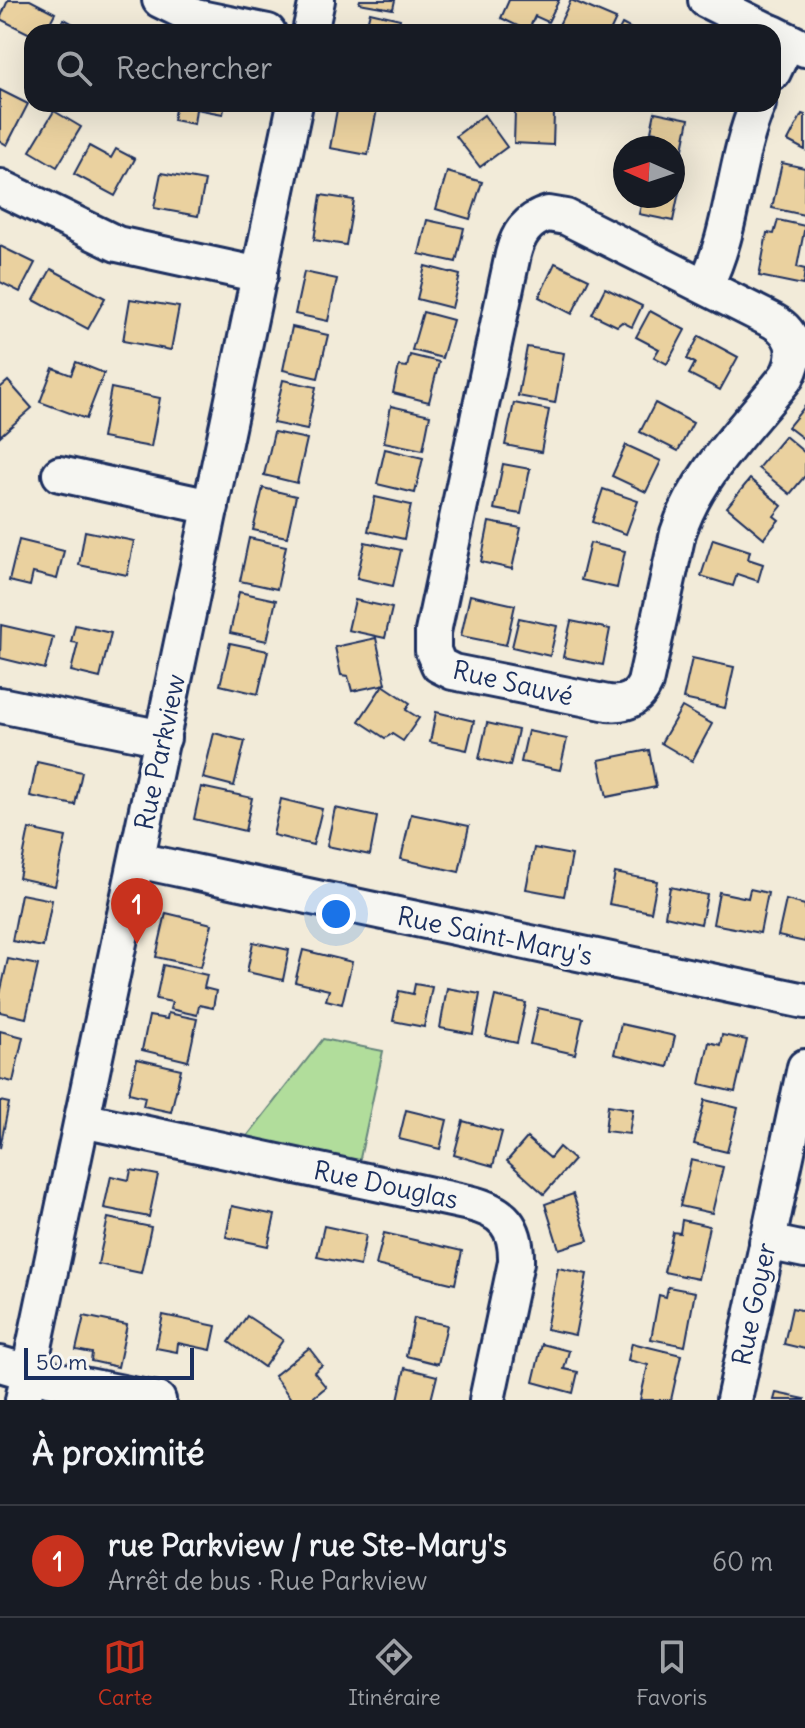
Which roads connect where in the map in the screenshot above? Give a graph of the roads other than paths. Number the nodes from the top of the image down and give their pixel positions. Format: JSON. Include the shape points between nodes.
{"nodes":[{"id":1,"x":160,"y":0,"type":"edge"},
{"id":2,"x":317,"y":0,"type":"edge"},
{"id":3,"x":706,"y":0,"type":"edge"},
{"id":4,"x":229,"y":24,"type":"edge"},
{"id":5,"x":312,"y":24,"type":"edge"},
{"id":6,"x":754,"y":24,"type":"edge"},
{"id":7,"x":293,"y":112,"type":"edge"},
{"id":8,"x":755,"y":112,"type":"edge"},
{"id":9,"x":0,"y":187,"type":"edge"},
{"id":10,"x":260,"y":275,"type":"junction"},
{"id":11,"x":705,"y":286,"type":"junction"},
{"id":12,"x":60,"y":474,"type":"dead end"},
{"id":13,"x":211,"y":507,"type":"junction"},
{"id":14,"x":0,"y":705,"type":"edge"},
{"id":15,"x":163,"y":738,"type":"junction"},
{"id":16,"x":137,"y":860,"type":"junction"},
{"id":17,"x":805,"y":1001,"type":"edge"},
{"id":18,"x":805,"y":1067,"type":"edge"},
{"id":19,"x":82,"y":1120,"type":"junction"},
{"id":20,"x":767,"y":1242,"type":"junction"},
{"id":21,"x":805,"y":1250,"type":"edge"},
{"id":22,"x":17,"y":1379,"type":"edge"},
{"id":23,"x":158,"y":1400,"type":"edge"},
{"id":24,"x":487,"y":1400,"type":"edge"},
{"id":25,"x":734,"y":1400,"type":"edge"}],
"edges":[{"from":1,"to":4,"type":"street","via":[[195,17]]},
{"from":2,"to":5,"type":"street"},
{"from":3,"to":6,"type":"street"},
{"from":7,"to":10,"type":"street","name":"Rue Parkview"},
{"from":8,"to":11,"type":"street","via":[[718,257]]},
{"from":9,"to":10,"type":"street","via":[[117,244]]},
{"from":10,"to":13,"type":"street","name":"Rue Parkview"},
{"from":11,"to":11,"type":"street","name":"Rue Sauvé","via":[[781,325],[794,345],[793,362],[685,512],[638,695],[624,703],[608,703],[439,665],[433,632],[513,254],[523,229],[548,214],[566,217]]},
{"from":12,"to":13,"type":"street"},
{"from":13,"to":15,"type":"street","name":"Rue Parkview"},
{"from":14,"to":15,"type":"street"},
{"from":15,"to":16,"type":"street","name":"Rue Parkview"},
{"from":16,"to":17,"type":"street","name":"Rue Saint-Mary's"},
{"from":16,"to":19,"type":"street","name":"Rue Parkview"},
{"from":18,"to":20,"type":"street","name":"Rue Goyer"},
{"from":19,"to":22,"type":"street","name":"Rue Parkview"},
{"from":19,"to":24,"type":"street","name":"Rue Douglas","via":[[494,1211],[509,1225],[516,1262]]},
{"from":20,"to":21,"type":"street"},
{"from":20,"to":25,"type":"street","name":"Rue Goyer"},
{"from":22,"to":23,"type":"street"}]}
